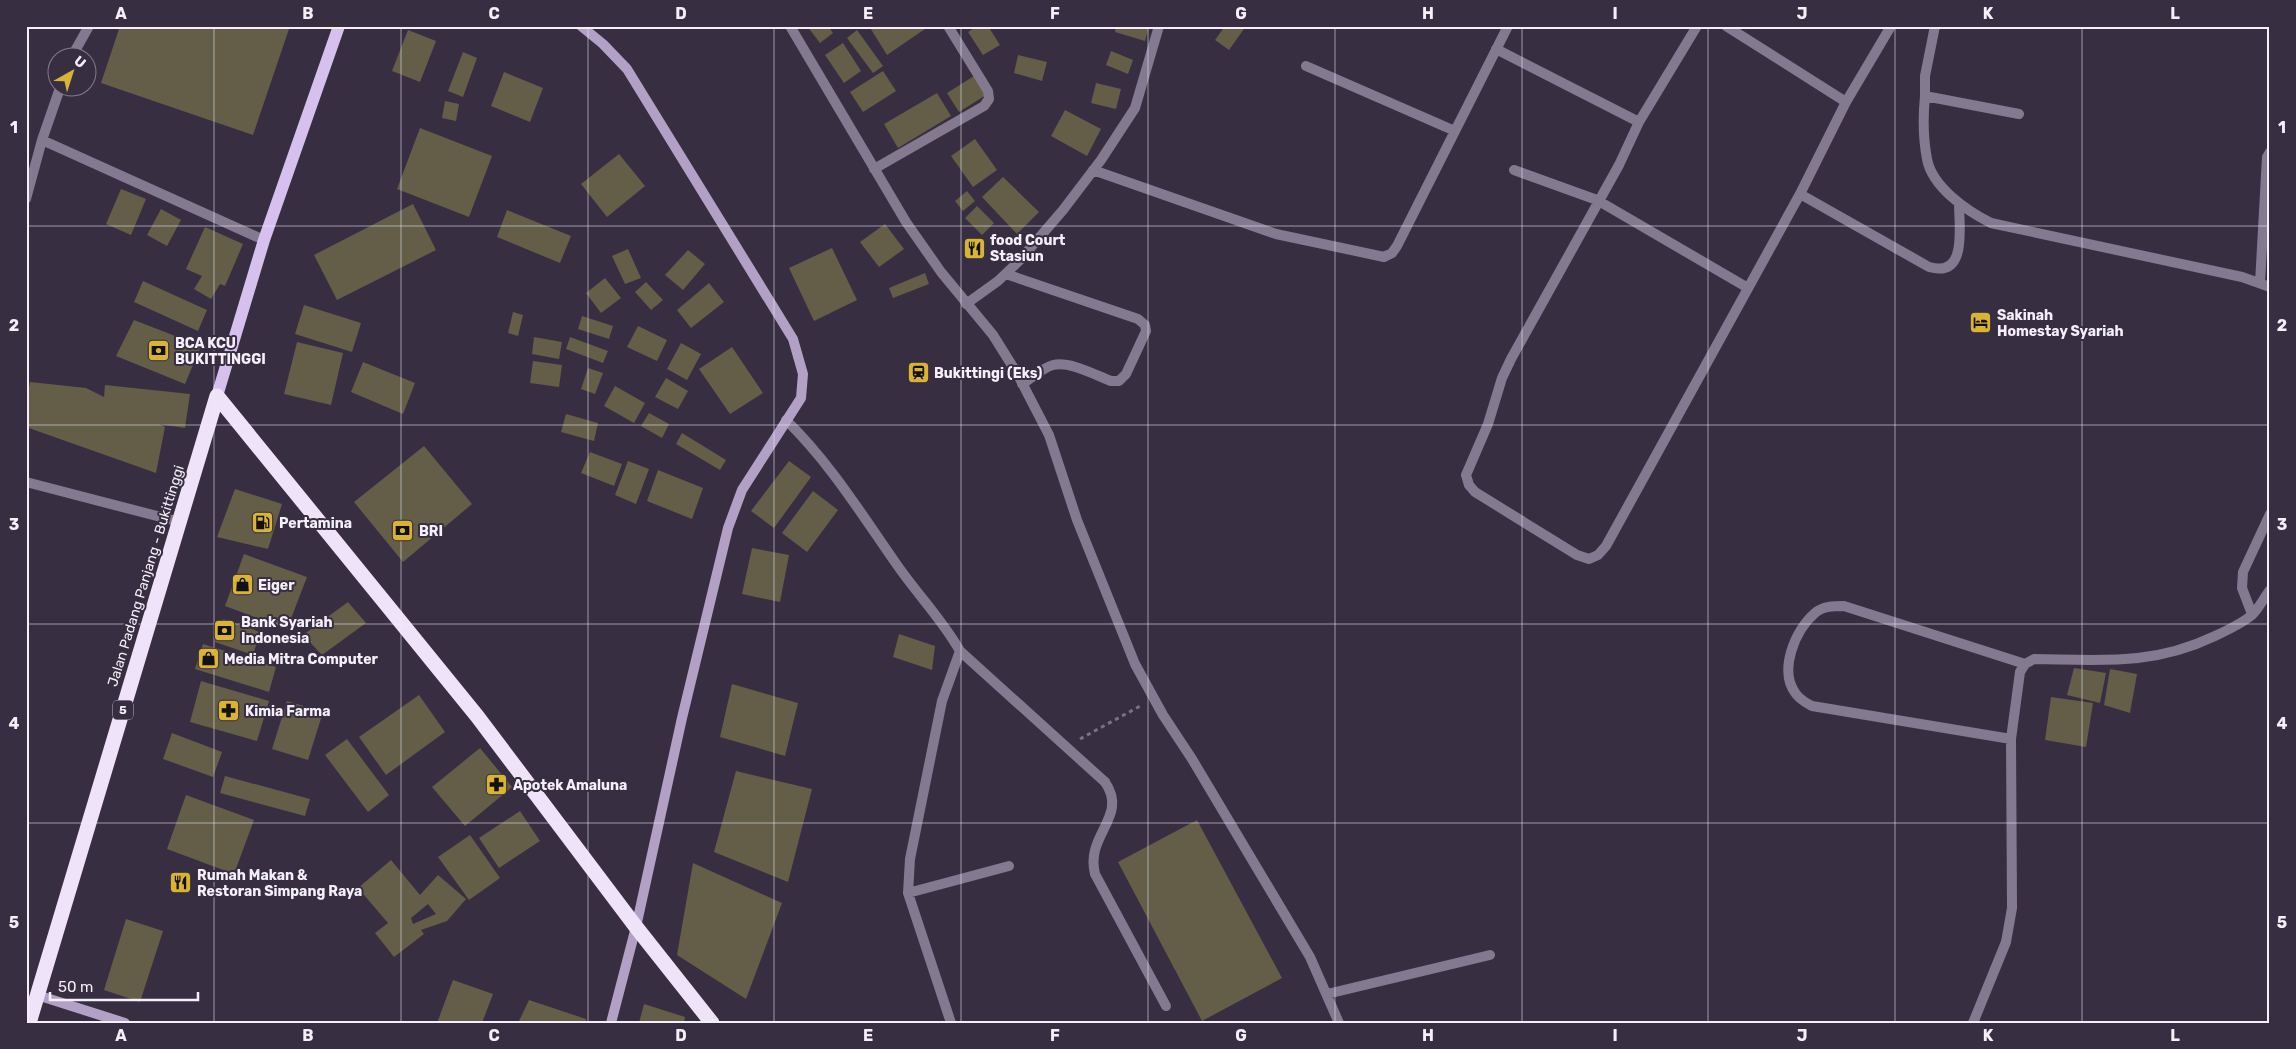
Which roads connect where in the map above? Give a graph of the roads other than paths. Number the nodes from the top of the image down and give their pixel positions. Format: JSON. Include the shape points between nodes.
{"nodes":[{"id":1,"x":89,"y":26,"type":"edge"},
{"id":2,"x":339,"y":26,"type":"edge"},
{"id":3,"x":580,"y":26,"type":"edge"},
{"id":4,"x":790,"y":26,"type":"edge"},
{"id":5,"x":948,"y":26,"type":"edge"},
{"id":6,"x":1159,"y":26,"type":"edge"},
{"id":7,"x":1508,"y":26,"type":"edge"},
{"id":8,"x":1697,"y":26,"type":"edge"},
{"id":9,"x":1726,"y":26,"type":"edge"},
{"id":10,"x":1891,"y":26,"type":"edge"},
{"id":11,"x":1934,"y":26,"type":"edge"},
{"id":12,"x":77,"y":48,"type":"edge"},
{"id":13,"x":1496,"y":49,"type":"junction"},
{"id":14,"x":1306,"y":66,"type":"dead end"},
{"id":15,"x":1925,"y":96,"type":"junction"},
{"id":16,"x":57,"y":98,"type":"edge"},
{"id":17,"x":1846,"y":102,"type":"junction"},
{"id":18,"x":2019,"y":114,"type":"dead end"},
{"id":19,"x":1639,"y":122,"type":"junction"},
{"id":20,"x":1455,"y":132,"type":"junction"},
{"id":21,"x":42,"y":140,"type":"junction"},
{"id":22,"x":2270,"y":152,"type":"edge"},
{"id":23,"x":874,"y":169,"type":"junction"},
{"id":24,"x":1093,"y":170,"type":"junction"},
{"id":25,"x":1514,"y":170,"type":"dead end"},
{"id":26,"x":1800,"y":194,"type":"junction"},
{"id":27,"x":26,"y":199,"type":"edge"},
{"id":28,"x":1598,"y":200,"type":"junction"},
{"id":29,"x":1959,"y":204,"type":"junction"},
{"id":30,"x":264,"y":240,"type":"junction"},
{"id":31,"x":1006,"y":274,"type":"junction"},
{"id":32,"x":2265,"y":285,"type":"edge"},
{"id":33,"x":1748,"y":288,"type":"junction"},
{"id":34,"x":966,"y":304,"type":"junction"},
{"id":35,"x":1022,"y":384,"type":"junction"},
{"id":36,"x":217,"y":396,"type":"junction"},
{"id":37,"x":786,"y":420,"type":"junction"},
{"id":38,"x":26,"y":482,"type":"edge"},
{"id":39,"x":2270,"y":514,"type":"edge"},
{"id":40,"x":180,"y":522,"type":"junction"},
{"id":41,"x":2270,"y":590,"type":"edge"},
{"id":42,"x":2252,"y":614,"type":"junction"},
{"id":43,"x":960,"y":651,"type":"junction"},
{"id":44,"x":2025,"y":664,"type":"junction"},
{"id":45,"x":2011,"y":739,"type":"junction"},
{"id":46,"x":1009,"y":866,"type":"dead end"},
{"id":47,"x":908,"y":893,"type":"junction"},
{"id":48,"x":636,"y":927,"type":"junction"},
{"id":49,"x":1490,"y":955,"type":"dead end"},
{"id":50,"x":1327,"y":994,"type":"junction"},
{"id":51,"x":37,"y":995,"type":"junction"},
{"id":52,"x":1166,"y":1006,"type":"dead end"},
{"id":53,"x":29,"y":1023,"type":"edge"},
{"id":54,"x":125,"y":1023,"type":"edge"},
{"id":55,"x":611,"y":1023,"type":"edge"},
{"id":56,"x":712,"y":1023,"type":"edge"},
{"id":57,"x":952,"y":1023,"type":"edge"},
{"id":58,"x":1339,"y":1023,"type":"edge"},
{"id":59,"x":1973,"y":1023,"type":"edge"}],
"edges":[{"from":1,"to":12,"type":"street"},
{"from":2,"to":30,"type":"main road"},
{"from":3,"to":37,"type":"street","via":[[627,69],[793,339],[803,374],[801,398]]},
{"from":4,"to":23,"type":"street"},
{"from":5,"to":23,"type":"street","via":[[988,91],[988,99],[984,106]]},
{"from":6,"to":24,"type":"street","via":[[1135,108]]},
{"from":7,"to":13,"type":"street"},
{"from":8,"to":19,"type":"street"},
{"from":9,"to":17,"type":"street"},
{"from":10,"to":17,"type":"street"},
{"from":11,"to":15,"type":"street","via":[[1925,76]]},
{"from":13,"to":19,"type":"street"},
{"from":13,"to":20,"type":"street"},
{"from":14,"to":20,"type":"street"},
{"from":15,"to":18,"type":"street"},
{"from":15,"to":29,"type":"street","via":[[1923,117],[1927,160],[1934,175]]},
{"from":16,"to":21,"type":"street"},
{"from":17,"to":26,"type":"street"},
{"from":19,"to":28,"type":"street"},
{"from":20,"to":24,"type":"street","via":[[1398,246],[1384,257],[1276,234]]},
{"from":21,"to":27,"type":"street"},
{"from":21,"to":30,"type":"street"},
{"from":22,"to":32,"type":"street","via":[[2267,157]]},
{"from":23,"to":34,"type":"street","via":[[906,222]]},
{"from":24,"to":31,"type":"street","via":[[1063,210]]},
{"from":25,"to":28,"type":"street"},
{"from":26,"to":29,"type":"street","via":[[1937,269],[1943,269],[1957,258]]},
{"from":26,"to":33,"type":"street"},
{"from":28,"to":33,"type":"street"},
{"from":28,"to":33,"type":"street","via":[[1511,358],[1466,475],[1468,485],[1475,492],[1577,555],[1589,559],[1606,546]]},
{"from":29,"to":32,"type":"street","via":[[1992,223],[2242,277]]},
{"from":30,"to":36,"type":"main road"},
{"from":31,"to":34,"type":"street"},
{"from":31,"to":35,"type":"street","via":[[1138,319],[1146,331],[1126,374],[1119,381],[1064,364],[1047,368]]},
{"from":34,"to":35,"type":"street","via":[[993,335]]},
{"from":35,"to":50,"type":"street","via":[[1049,435],[1100,580],[1135,664],[1310,958]]},
{"from":36,"to":40,"type":"highway","name":"Jalan Padang Panjang - Bukittinggi","number":"5"},
{"from":36,"to":48,"type":"highway","via":[[477,716]]},
{"from":37,"to":43,"type":"street","via":[[834,472]]},
{"from":37,"to":48,"type":"street","via":[[742,490],[728,528]]},
{"from":38,"to":40,"type":"street"},
{"from":39,"to":42,"type":"street","via":[[2243,572],[2242,588]]},
{"from":40,"to":51,"type":"highway","name":"Jalan Padang Panjang - Bukittinggi","number":"5"},
{"from":41,"to":42,"type":"street"},
{"from":42,"to":44,"type":"street","via":[[2236,625],[2176,652],[2120,660],[2034,659]]},
{"from":43,"to":47,"type":"street","via":[[942,701],[910,859]]},
{"from":43,"to":52,"type":"street","via":[[1105,782],[1113,794],[1113,809],[1094,848],[1092,862],[1095,874]]},
{"from":44,"to":45,"type":"street","via":[[2020,672]]},
{"from":44,"to":45,"type":"street","via":[[1844,606],[1827,606],[1815,613],[1800,631],[1790,656],[1789,678],[1796,694],[1812,706]]},
{"from":45,"to":59,"type":"street","via":[[2010,927]]},
{"from":46,"to":47,"type":"street"},
{"from":47,"to":57,"type":"street"},
{"from":48,"to":55,"type":"street"},
{"from":48,"to":56,"type":"highway"},
{"from":49,"to":50,"type":"street"},
{"from":50,"to":58,"type":"street"},
{"from":51,"to":53,"type":"highway","name":"Jalan Padang Panjang - Bukittinggi","number":"5"},
{"from":51,"to":54,"type":"street"}]}
